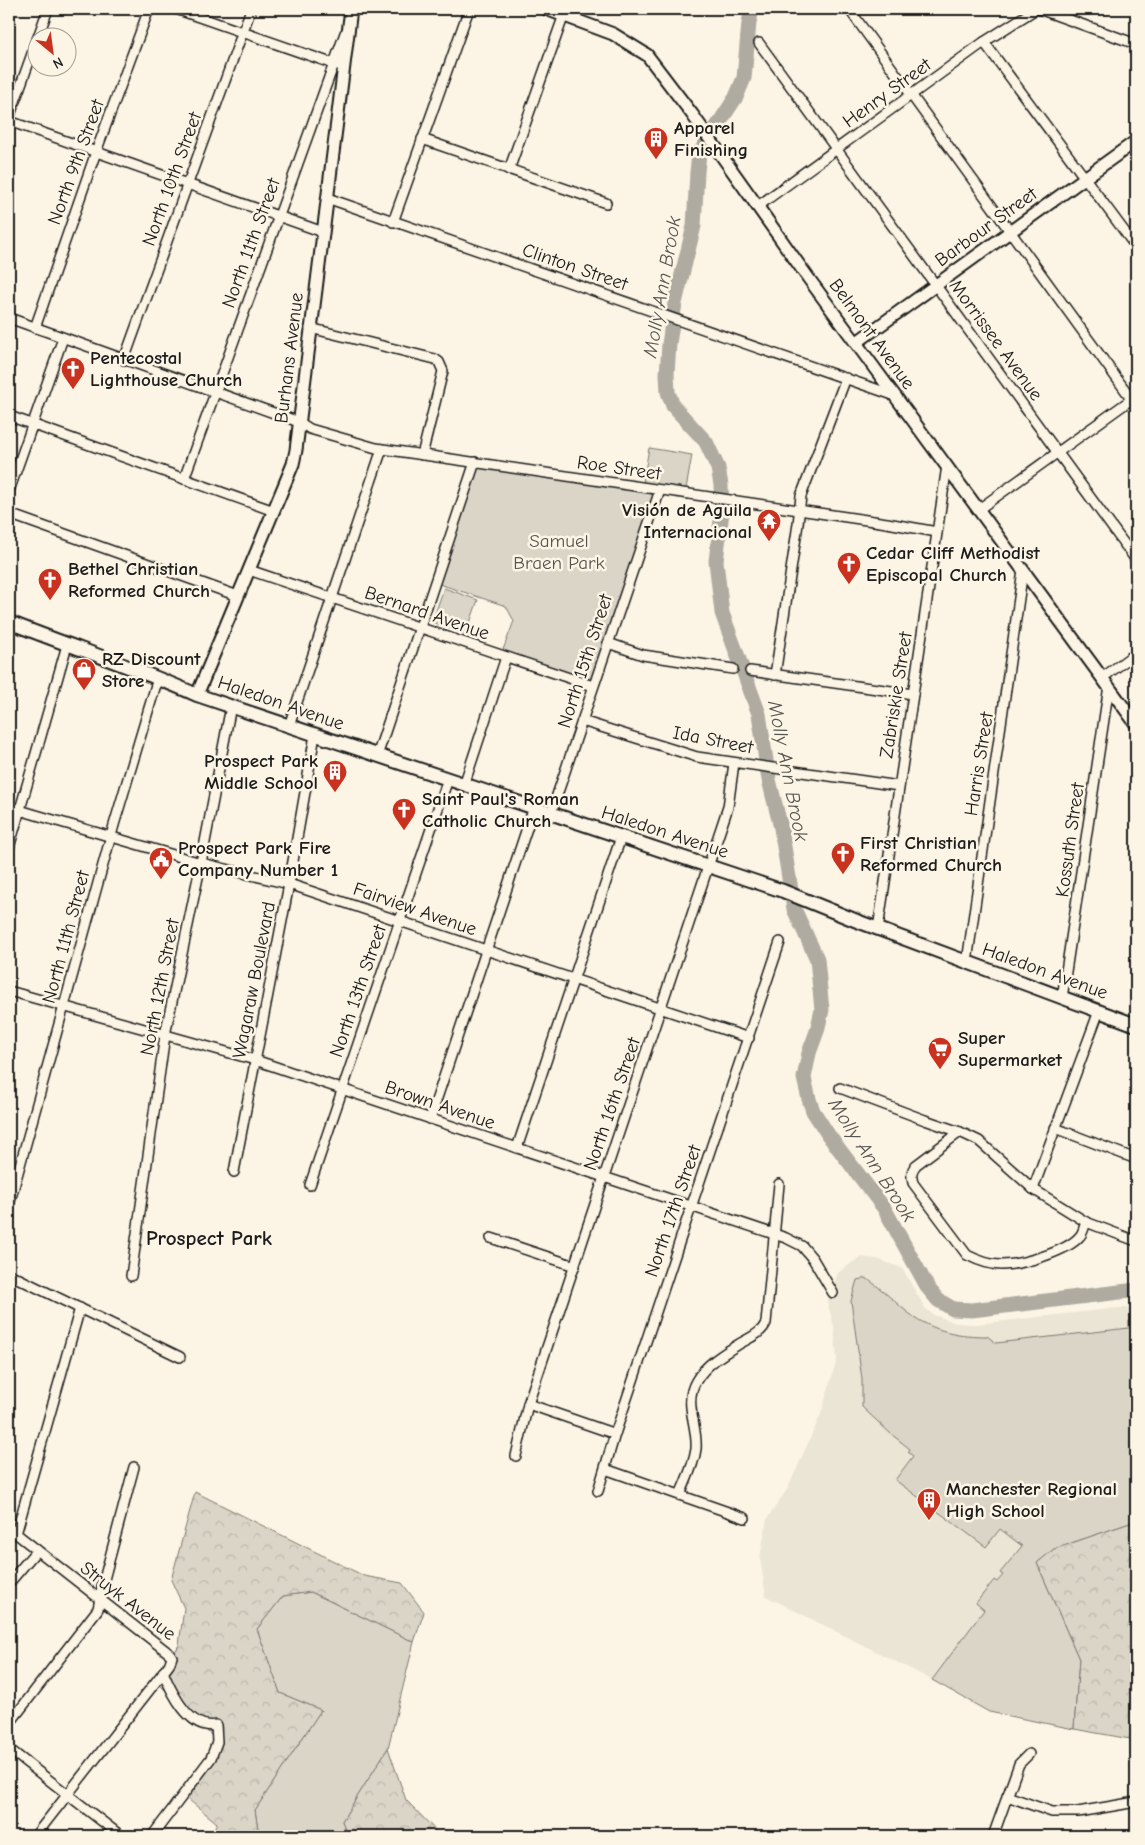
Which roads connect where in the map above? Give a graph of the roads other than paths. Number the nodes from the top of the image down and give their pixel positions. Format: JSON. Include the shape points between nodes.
{"nodes":[{"id":1,"x":48,"y":9,"type":"edge"},
{"id":2,"x":150,"y":9,"type":"edge"},
{"id":3,"x":176,"y":9,"type":"edge"},
{"id":4,"x":251,"y":9,"type":"edge"},
{"id":5,"x":469,"y":9,"type":"edge"},
{"id":6,"x":546,"y":9,"type":"edge"},
{"id":7,"x":849,"y":9,"type":"edge"},
{"id":8,"x":1038,"y":9,"type":"edge"},
{"id":9,"x":565,"y":12,"type":"edge"},
{"id":10,"x":351,"y":14,"type":"edge"},
{"id":11,"x":242,"y":32,"type":"junction"},
{"id":12,"x":984,"y":42,"type":"junction"},
{"id":13,"x":758,"y":43,"type":"dead end"},
{"id":14,"x":1136,"y":44,"type":"edge"},
{"id":15,"x":339,"y":66,"type":"junction"},
{"id":16,"x":910,"y":96,"type":"junction"},
{"id":17,"x":9,"y":120,"type":"edge"},
{"id":18,"x":422,"y":140,"type":"junction"},
{"id":19,"x":1136,"y":141,"type":"edge"},
{"id":20,"x":836,"y":149,"type":"junction"},
{"id":21,"x":96,"y":152,"type":"junction"},
{"id":22,"x":509,"y":170,"type":"junction"},
{"id":23,"x":1086,"y":177,"type":"junction"},
{"id":24,"x":188,"y":184,"type":"junction"},
{"id":25,"x":327,"y":198,"type":"junction"},
{"id":26,"x":606,"y":203,"type":"dead end"},
{"id":27,"x":758,"y":206,"type":"junction"},
{"id":28,"x":279,"y":216,"type":"junction"},
{"id":29,"x":393,"y":222,"type":"junction"},
{"id":30,"x":323,"y":232,"type":"junction"},
{"id":31,"x":1011,"y":232,"type":"junction"},
{"id":32,"x":1136,"y":246,"type":"edge"},
{"id":33,"x":936,"y":285,"type":"junction"},
{"id":34,"x":9,"y":318,"type":"edge"},
{"id":35,"x":35,"y":328,"type":"junction"},
{"id":36,"x":310,"y":328,"type":"junction"},
{"id":37,"x":63,"y":338,"type":"junction"},
{"id":38,"x":857,"y":342,"type":"junction"},
{"id":39,"x":124,"y":360,"type":"junction"},
{"id":40,"x":846,"y":378,"type":"junction"},
{"id":41,"x":215,"y":392,"type":"junction"},
{"id":42,"x":896,"y":396,"type":"junction"},
{"id":43,"x":1135,"y":400,"type":"edge"},
{"id":44,"x":9,"y":416,"type":"edge"},
{"id":45,"x":299,"y":422,"type":"junction"},
{"id":46,"x":32,"y":424,"type":"junction"},
{"id":47,"x":382,"y":449,"type":"junction"},
{"id":48,"x":1058,"y":452,"type":"junction"},
{"id":49,"x":422,"y":455,"type":"junction"},
{"id":50,"x":475,"y":462,"type":"junction"},
{"id":51,"x":947,"y":466,"type":"junction"},
{"id":52,"x":184,"y":479,"type":"junction"},
{"id":53,"x":660,"y":490,"type":"junction"},
{"id":54,"x":9,"y":491,"type":"edge"},
{"id":55,"x":979,"y":509,"type":"junction"},
{"id":56,"x":800,"y":510,"type":"junction"},
{"id":57,"x":274,"y":511,"type":"junction"},
{"id":58,"x":9,"y":514,"type":"edge"},
{"id":59,"x":938,"y":532,"type":"junction"},
{"id":60,"x":1136,"y":560,"type":"edge"},
{"id":61,"x":249,"y":570,"type":"junction"},
{"id":62,"x":1023,"y":570,"type":"junction"},
{"id":63,"x":238,"y":596,"type":"junction"},
{"id":64,"x":332,"y":598,"type":"junction"},
{"id":65,"x":9,"y":622,"type":"edge"},
{"id":66,"x":419,"y":627,"type":"junction"},
{"id":67,"x":608,"y":643,"type":"junction"},
{"id":68,"x":67,"y":645,"type":"junction"},
{"id":69,"x":1136,"y":653,"type":"edge"},
{"id":70,"x":506,"y":657,"type":"junction"},
{"id":71,"x":733,"y":669,"type":"dead end"},
{"id":72,"x":750,"y":671,"type":"dead end"},
{"id":73,"x":775,"y":675,"type":"junction"},
{"id":74,"x":158,"y":678,"type":"junction"},
{"id":75,"x":1106,"y":682,"type":"junction"},
{"id":76,"x":594,"y":686,"type":"junction"},
{"id":77,"x":913,"y":694,"type":"junction"},
{"id":78,"x":197,"y":695,"type":"junction"},
{"id":79,"x":231,"y":706,"type":"junction"},
{"id":80,"x":582,"y":721,"type":"junction"},
{"id":81,"x":1136,"y":724,"type":"edge"},
{"id":82,"x":289,"y":726,"type":"junction"},
{"id":83,"x":315,"y":735,"type":"junction"},
{"id":84,"x":377,"y":756,"type":"junction"},
{"id":85,"x":734,"y":763,"type":"junction"},
{"id":86,"x":448,"y":779,"type":"junction"},
{"id":87,"x":464,"y":784,"type":"junction"},
{"id":88,"x":899,"y":786,"type":"junction"},
{"id":89,"x":9,"y":807,"type":"edge"},
{"id":90,"x":534,"y":808,"type":"junction"},
{"id":91,"x":20,"y":810,"type":"junction"},
{"id":92,"x":552,"y":813,"type":"junction"},
{"id":93,"x":111,"y":835,"type":"junction"},
{"id":94,"x":621,"y":837,"type":"junction"},
{"id":95,"x":9,"y":848,"type":"edge"},
{"id":96,"x":201,"y":863,"type":"junction"},
{"id":97,"x":708,"y":866,"type":"junction"},
{"id":98,"x":289,"y":884,"type":"junction"},
{"id":99,"x":399,"y":921,"type":"junction"},
{"id":100,"x":878,"y":929,"type":"junction"},
{"id":101,"x":780,"y":942,"type":"dead end"},
{"id":102,"x":486,"y":950,"type":"junction"},
{"id":103,"x":967,"y":962,"type":"junction"},
{"id":104,"x":573,"y":979,"type":"junction"},
{"id":105,"x":9,"y":991,"type":"edge"},
{"id":106,"x":1062,"y":998,"type":"junction"},
{"id":107,"x":64,"y":1007,"type":"junction"},
{"id":108,"x":662,"y":1008,"type":"junction"},
{"id":109,"x":1099,"y":1011,"type":"junction"},
{"id":110,"x":1136,"y":1025,"type":"edge"},
{"id":111,"x":165,"y":1035,"type":"junction"},
{"id":112,"x":749,"y":1038,"type":"junction"},
{"id":113,"x":255,"y":1060,"type":"junction"},
{"id":114,"x":840,"y":1088,"type":"dead end"},
{"id":115,"x":342,"y":1089,"type":"junction"},
{"id":116,"x":430,"y":1119,"type":"junction"},
{"id":117,"x":1055,"y":1128,"type":"junction"},
{"id":118,"x":960,"y":1132,"type":"junction"},
{"id":119,"x":517,"y":1148,"type":"junction"},
{"id":120,"x":1136,"y":1159,"type":"edge"},
{"id":121,"x":234,"y":1172,"type":"dead end"},
{"id":122,"x":604,"y":1177,"type":"junction"},
{"id":123,"x":779,"y":1184,"type":"dead end"},
{"id":124,"x":310,"y":1185,"type":"dead end"},
{"id":125,"x":1033,"y":1189,"type":"junction"},
{"id":126,"x":9,"y":1205,"type":"edge"},
{"id":127,"x":692,"y":1206,"type":"junction"},
{"id":128,"x":1086,"y":1222,"type":"junction"},
{"id":129,"x":774,"y":1234,"type":"junction"},
{"id":130,"x":491,"y":1238,"type":"dead end"},
{"id":131,"x":1136,"y":1241,"type":"edge"},
{"id":132,"x":575,"y":1266,"type":"junction"},
{"id":133,"x":9,"y":1274,"type":"edge"},
{"id":134,"x":131,"y":1276,"type":"dead end"},
{"id":135,"x":833,"y":1293,"type":"dead end"},
{"id":136,"x":80,"y":1308,"type":"junction"},
{"id":137,"x":180,"y":1357,"type":"dead end"},
{"id":138,"x":528,"y":1404,"type":"junction"},
{"id":139,"x":615,"y":1434,"type":"junction"},
{"id":140,"x":516,"y":1456,"type":"dead end"},
{"id":141,"x":134,"y":1467,"type":"dead end"},
{"id":142,"x":605,"y":1469,"type":"junction"},
{"id":143,"x":598,"y":1490,"type":"dead end"},
{"id":144,"x":680,"y":1496,"type":"junction"},
{"id":145,"x":746,"y":1518,"type":"dead end"},
{"id":146,"x":9,"y":1528,"type":"edge"},
{"id":147,"x":16,"y":1534,"type":"junction"},
{"id":148,"x":37,"y":1550,"type":"junction"},
{"id":149,"x":9,"y":1583,"type":"edge"},
{"id":150,"x":100,"y":1599,"type":"junction"},
{"id":151,"x":163,"y":1672,"type":"junction"},
{"id":152,"x":9,"y":1724,"type":"edge"},
{"id":153,"x":9,"y":1749,"type":"edge"},
{"id":154,"x":1030,"y":1754,"type":"dead end"},
{"id":155,"x":67,"y":1795,"type":"junction"},
{"id":156,"x":1007,"y":1796,"type":"junction"},
{"id":157,"x":1136,"y":1802,"type":"edge"},
{"id":158,"x":35,"y":1836,"type":"edge"},
{"id":159,"x":121,"y":1836,"type":"edge"},
{"id":160,"x":152,"y":1836,"type":"edge"},
{"id":161,"x":993,"y":1836,"type":"edge"}],
"edges":[{"from":1,"to":17,"type":"street"},
{"from":2,"to":21,"type":"street","name":"North 9th Street"},
{"from":3,"to":11,"type":"street"},
{"from":4,"to":11,"type":"street","name":"North 10th Street"},
{"from":5,"to":18,"type":"street"},
{"from":6,"to":9,"type":"street","name":"Belmont Avenue"},
{"from":7,"to":16,"type":"street"},
{"from":8,"to":12,"type":"street","name":"Henry Street"},
{"from":8,"to":14,"type":"street"},
{"from":9,"to":22,"type":"street"},
{"from":9,"to":27,"type":"street","name":"Belmont Avenue","via":[[613,34],[647,55]]},
{"from":10,"to":15,"type":"street","name":"Burhans Avenue"},
{"from":11,"to":15,"type":"street"},
{"from":11,"to":24,"type":"street","name":"North 10th Street"},
{"from":12,"to":16,"type":"street","name":"Henry Street"},
{"from":12,"to":23,"type":"street"},
{"from":13,"to":20,"type":"street","name":"Morrissee Avenue"},
{"from":15,"to":25,"type":"street","name":"Burhans Avenue"},
{"from":15,"to":28,"type":"street","name":"North 11th Street"},
{"from":16,"to":20,"type":"street","name":"Henry Street"},
{"from":16,"to":31,"type":"street"},
{"from":17,"to":21,"type":"street"},
{"from":18,"to":22,"type":"street"},
{"from":18,"to":29,"type":"street"},
{"from":19,"to":23,"type":"street","name":"Barbour Street"},
{"from":20,"to":27,"type":"street","name":"Henry Street"},
{"from":20,"to":33,"type":"street","name":"Morrissee Avenue"},
{"from":21,"to":24,"type":"street"},
{"from":21,"to":35,"type":"street","name":"North 9th Street"},
{"from":22,"to":26,"type":"street"},
{"from":23,"to":31,"type":"street","name":"Barbour Street"},
{"from":23,"to":32,"type":"street"},
{"from":24,"to":28,"type":"street"},
{"from":24,"to":39,"type":"street","name":"North 10th Street"},
{"from":25,"to":29,"type":"street","name":"Clinton Street"},
{"from":25,"to":30,"type":"street","name":"Burhans Avenue"},
{"from":27,"to":38,"type":"street","name":"Belmont Avenue"},
{"from":28,"to":30,"type":"street"},
{"from":28,"to":41,"type":"street","name":"North 11th Street"},
{"from":29,"to":40,"type":"street","name":"Clinton Street"},
{"from":30,"to":36,"type":"street","name":"Burhans Avenue"},
{"from":31,"to":33,"type":"street","name":"Barbour Street"},
{"from":31,"to":43,"type":"street"},
{"from":33,"to":38,"type":"street","name":"Barbour Street"},
{"from":33,"to":48,"type":"street","name":"Morrissee Avenue"},
{"from":34,"to":35,"type":"street","name":"Roe Street"},
{"from":35,"to":37,"type":"street","name":"Roe Street"},
{"from":36,"to":45,"type":"street","name":"Burhans Avenue"},
{"from":36,"to":49,"type":"street","via":[[439,362],[443,370]]},
{"from":37,"to":39,"type":"street","name":"Roe Street"},
{"from":37,"to":46,"type":"street"},
{"from":38,"to":42,"type":"street","name":"Belmont Avenue"},
{"from":39,"to":41,"type":"street","name":"Roe Street"},
{"from":40,"to":42,"type":"street","name":"Clinton Street"},
{"from":40,"to":56,"type":"street","via":[[801,496]]},
{"from":41,"to":45,"type":"street","name":"Roe Street"},
{"from":41,"to":52,"type":"street","name":"North 11th Street"},
{"from":42,"to":51,"type":"street","name":"Belmont Avenue"},
{"from":43,"to":48,"type":"street"},
{"from":44,"to":46,"type":"street"},
{"from":45,"to":47,"type":"street","name":"Roe Street","via":[[310,429]]},
{"from":45,"to":57,"type":"street","name":"Burhans Avenue","via":[[293,464]]},
{"from":46,"to":52,"type":"street"},
{"from":46,"to":54,"type":"street"},
{"from":47,"to":49,"type":"street","name":"Roe Street"},
{"from":47,"to":64,"type":"street"},
{"from":48,"to":55,"type":"street"},
{"from":48,"to":60,"type":"street","name":"Morrissee Avenue"},
{"from":49,"to":50,"type":"street","name":"Roe Street"},
{"from":50,"to":53,"type":"street","name":"Roe Street"},
{"from":50,"to":66,"type":"street"},
{"from":51,"to":55,"type":"street","name":"Belmont Avenue"},
{"from":51,"to":59,"type":"street","name":"Zabriskie Street"},
{"from":52,"to":57,"type":"street"},
{"from":53,"to":56,"type":"street","name":"Roe Street"},
{"from":53,"to":67,"type":"street","name":"North 15th Street"},
{"from":55,"to":62,"type":"street","name":"Belmont Avenue"},
{"from":56,"to":59,"type":"street","name":"Roe Street"},
{"from":56,"to":73,"type":"street"},
{"from":57,"to":61,"type":"street","name":"Burhans Avenue"},
{"from":58,"to":63,"type":"street"},
{"from":59,"to":77,"type":"street","name":"Zabriskie Street"},
{"from":61,"to":63,"type":"street","name":"Burhans Avenue"},
{"from":61,"to":64,"type":"street","name":"Bernard Avenue"},
{"from":62,"to":75,"type":"street","name":"Belmont Avenue"},
{"from":62,"to":103,"type":"street","name":"Harris Street"},
{"from":63,"to":78,"type":"street","name":"Burhans Avenue"},
{"from":64,"to":66,"type":"street","name":"Bernard Avenue"},
{"from":64,"to":82,"type":"street"},
{"from":65,"to":68,"type":"main road","name":"Haledon Avenue"},
{"from":66,"to":70,"type":"street","name":"Bernard Avenue"},
{"from":66,"to":84,"type":"street"},
{"from":67,"to":71,"type":"street","via":[[644,655]]},
{"from":67,"to":76,"type":"street","name":"North 15th Street"},
{"from":68,"to":74,"type":"main road","name":"Haledon Avenue"},
{"from":68,"to":91,"type":"street"},
{"from":69,"to":75,"type":"street"},
{"from":70,"to":76,"type":"street","name":"Bernard Avenue"},
{"from":70,"to":87,"type":"street"},
{"from":72,"to":73,"type":"street"},
{"from":73,"to":77,"type":"street"},
{"from":74,"to":78,"type":"main road","name":"Haledon Avenue"},
{"from":74,"to":93,"type":"street","name":"North 11th Street"},
{"from":75,"to":81,"type":"street","name":"Belmont Avenue"},
{"from":75,"to":106,"type":"street","name":"Kossuth Street"},
{"from":76,"to":80,"type":"street","name":"North 15th Street"},
{"from":77,"to":88,"type":"street","name":"Zabriskie Street"},
{"from":78,"to":79,"type":"main road","name":"Haledon Avenue"},
{"from":79,"to":82,"type":"main road","name":"Haledon Avenue"},
{"from":79,"to":96,"type":"street","name":"North 12th Street"},
{"from":80,"to":85,"type":"street","name":"Ida Street","via":[[683,754]]},
{"from":80,"to":92,"type":"street","name":"North 15th Street"},
{"from":82,"to":83,"type":"main road","name":"Haledon Avenue"},
{"from":83,"to":84,"type":"main road","name":"Haledon Avenue"},
{"from":83,"to":98,"type":"street","name":"Wagaraw Boulevard"},
{"from":84,"to":86,"type":"main road","name":"Haledon Avenue"},
{"from":85,"to":88,"type":"street","name":"Ida Street"},
{"from":85,"to":97,"type":"street","name":"North 16th Street","via":[[728,807]]},
{"from":86,"to":87,"type":"main road","name":"Haledon Avenue"},
{"from":86,"to":99,"type":"street","name":"North 13th Street"},
{"from":87,"to":90,"type":"main road","name":"Haledon Avenue"},
{"from":88,"to":100,"type":"street","name":"Zabriskie Street"},
{"from":89,"to":91,"type":"street","name":"Fairview Avenue"},
{"from":90,"to":92,"type":"main road","name":"Haledon Avenue"},
{"from":90,"to":102,"type":"street"},
{"from":91,"to":93,"type":"street","name":"Fairview Avenue"},
{"from":91,"to":95,"type":"street"},
{"from":92,"to":94,"type":"main road","name":"Haledon Avenue"},
{"from":93,"to":96,"type":"street","name":"Fairview Avenue"},
{"from":93,"to":107,"type":"street","name":"North 11th Street"},
{"from":94,"to":97,"type":"main road","name":"Haledon Avenue"},
{"from":94,"to":104,"type":"street"},
{"from":96,"to":98,"type":"street","name":"Fairview Avenue"},
{"from":96,"to":111,"type":"street","name":"North 12th Street"},
{"from":97,"to":100,"type":"main road","name":"Haledon Avenue","via":[[783,891]]},
{"from":97,"to":108,"type":"street","name":"North 16th Street"},
{"from":98,"to":99,"type":"street","name":"Fairview Avenue"},
{"from":98,"to":113,"type":"street","name":"Wagaraw Boulevard"},
{"from":99,"to":102,"type":"street","name":"Fairview Avenue"},
{"from":99,"to":115,"type":"street","name":"North 13th Street"},
{"from":100,"to":103,"type":"main road","name":"Haledon Avenue"},
{"from":101,"to":112,"type":"street","name":"North 17th Street"},
{"from":102,"to":104,"type":"street","name":"Fairview Avenue"},
{"from":102,"to":116,"type":"street"},
{"from":103,"to":106,"type":"main road","name":"Haledon Avenue"},
{"from":104,"to":108,"type":"street","name":"Fairview Avenue"},
{"from":104,"to":119,"type":"street"},
{"from":105,"to":107,"type":"street","name":"Brown Avenue"},
{"from":106,"to":109,"type":"main road","name":"Haledon Avenue"},
{"from":107,"to":111,"type":"street","name":"Brown Avenue"},
{"from":107,"to":126,"type":"street","name":"North 11th Street"},
{"from":108,"to":112,"type":"street","name":"Fairview Avenue"},
{"from":108,"to":122,"type":"street","name":"North 16th Street"},
{"from":109,"to":110,"type":"main road","name":"Haledon Avenue"},
{"from":109,"to":117,"type":"street"},
{"from":111,"to":113,"type":"street","name":"Brown Avenue"},
{"from":111,"to":134,"type":"street","name":"North 12th Street"},
{"from":112,"to":127,"type":"street","name":"North 17th Street"},
{"from":113,"to":115,"type":"street","name":"Brown Avenue"},
{"from":113,"to":121,"type":"street","name":"Wagaraw Boulevard"},
{"from":114,"to":118,"type":"street"},
{"from":115,"to":116,"type":"street","name":"Brown Avenue"},
{"from":115,"to":124,"type":"street","name":"North 13th Street"},
{"from":116,"to":119,"type":"street","name":"Brown Avenue"},
{"from":117,"to":120,"type":"street"},
{"from":117,"to":125,"type":"street"},
{"from":118,"to":125,"type":"street","via":[[979,1141]]},
{"from":118,"to":128,"type":"street","via":[[916,1165],[912,1177],[913,1183],[968,1255],[1000,1265],[1031,1260],[1074,1242]]},
{"from":119,"to":122,"type":"street","name":"Brown Avenue"},
{"from":122,"to":127,"type":"street","name":"Brown Avenue"},
{"from":122,"to":132,"type":"street","name":"North 16th Street"},
{"from":123,"to":129,"type":"street"},
{"from":125,"to":128,"type":"street"},
{"from":127,"to":129,"type":"street","name":"Brown Avenue"},
{"from":127,"to":139,"type":"street","name":"North 17th Street"},
{"from":128,"to":131,"type":"street"},
{"from":129,"to":135,"type":"street","name":"Brown Avenue","via":[[802,1246],[814,1259]]},
{"from":129,"to":144,"type":"street","via":[[764,1328],[704,1369],[692,1390],[690,1398],[696,1447],[693,1465]]},
{"from":130,"to":132,"type":"street"},
{"from":132,"to":138,"type":"street","name":"North 16th Street"},
{"from":133,"to":136,"type":"street"},
{"from":136,"to":137,"type":"street"},
{"from":136,"to":147,"type":"street"},
{"from":138,"to":139,"type":"street"},
{"from":138,"to":140,"type":"street","name":"North 16th Street"},
{"from":139,"to":142,"type":"street","name":"North 17th Street"},
{"from":141,"to":150,"type":"street"},
{"from":142,"to":143,"type":"street","name":"North 17th Street"},
{"from":142,"to":144,"type":"street"},
{"from":144,"to":145,"type":"street"},
{"from":146,"to":147,"type":"street","name":"Struyk Avenue"},
{"from":147,"to":148,"type":"street","name":"Struyk Avenue"},
{"from":148,"to":149,"type":"street"},
{"from":148,"to":150,"type":"street","name":"Struyk Avenue"},
{"from":150,"to":151,"type":"street","name":"Struyk Avenue","via":[[170,1654],[172,1660]]},
{"from":150,"to":152,"type":"street","via":[[98,1609]]},
{"from":151,"to":155,"type":"street"},
{"from":151,"to":160,"type":"street","name":"Struyk Avenue","via":[[176,1700],[187,1714],[202,1724],[216,1725],[217,1742],[211,1758]]},
{"from":153,"to":155,"type":"street"},
{"from":154,"to":156,"type":"street","via":[[1019,1764]]},
{"from":155,"to":158,"type":"street"},
{"from":155,"to":159,"type":"street"},
{"from":156,"to":157,"type":"street","via":[[1060,1813]]},
{"from":156,"to":161,"type":"street"}]}
